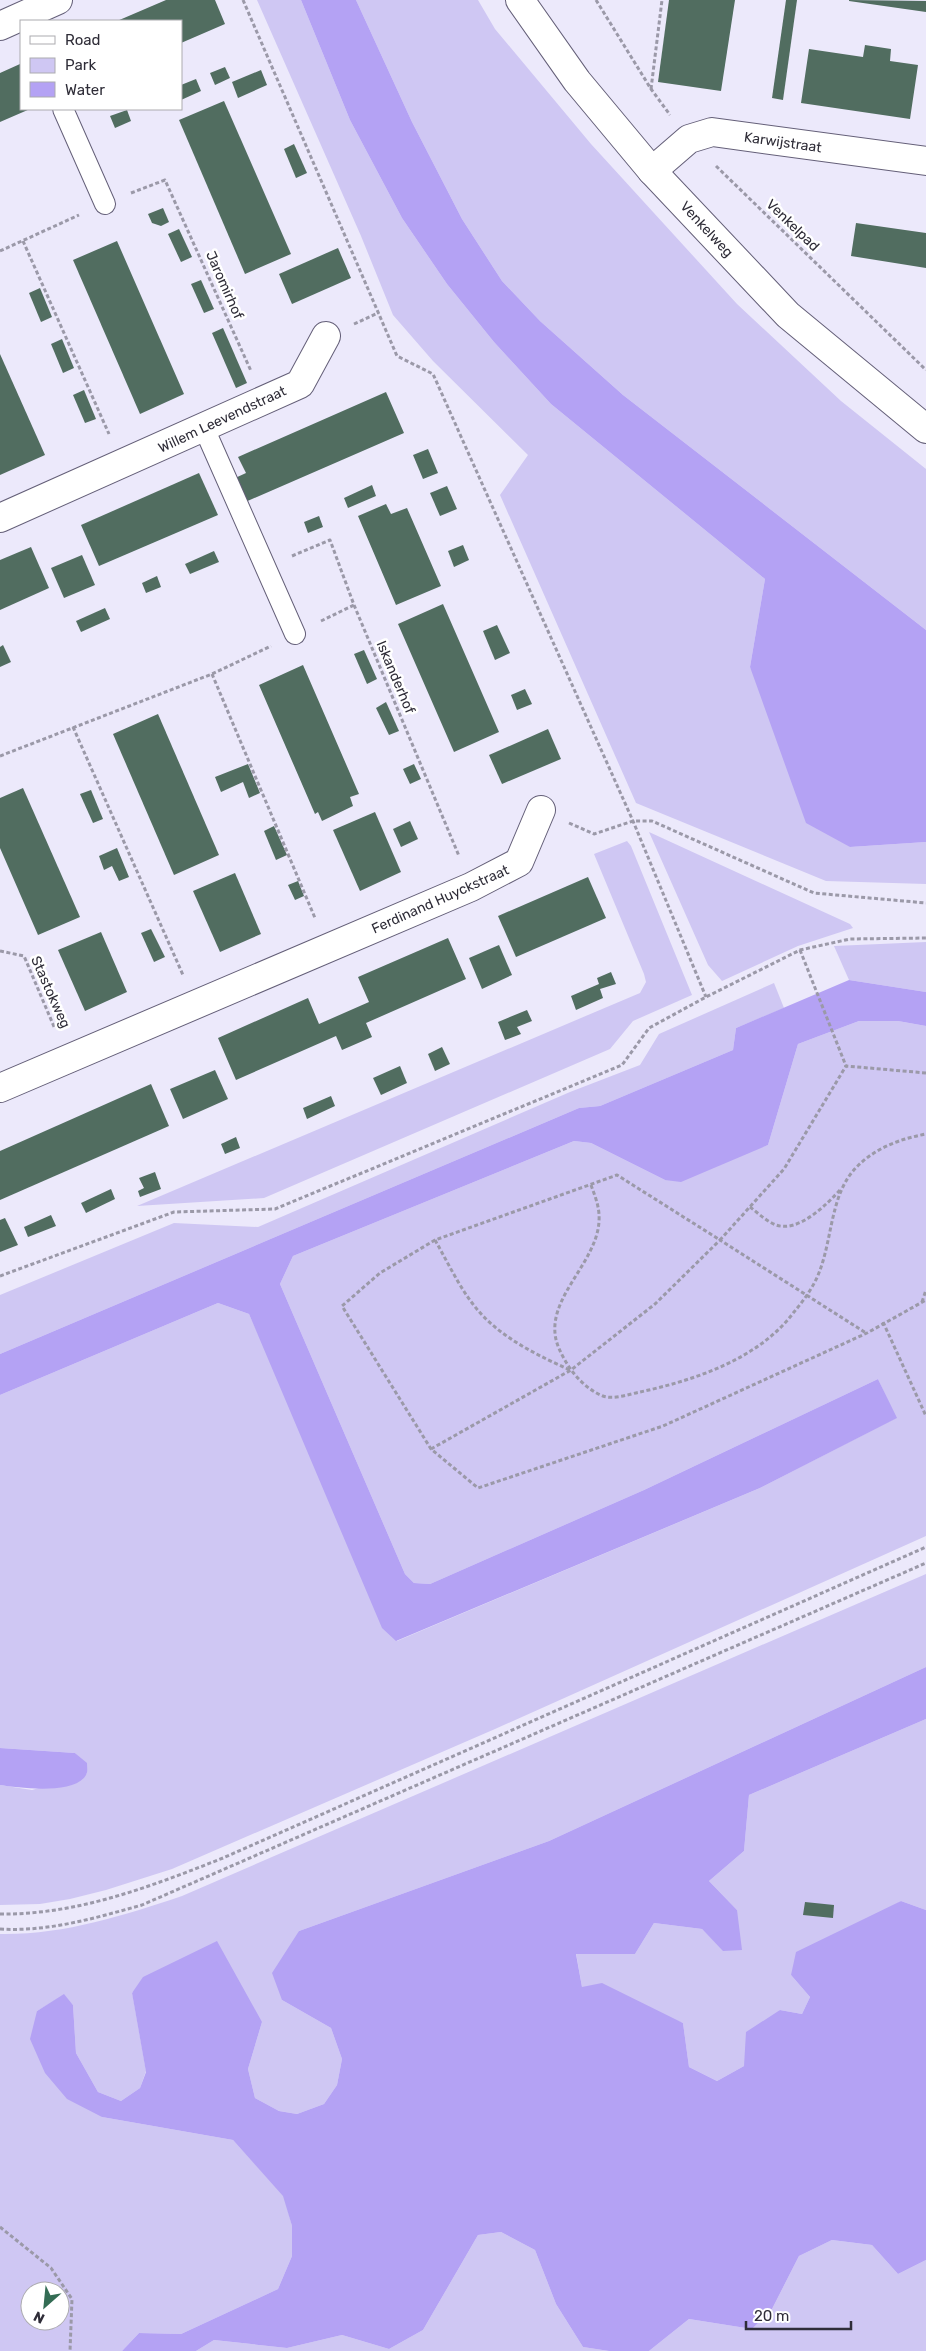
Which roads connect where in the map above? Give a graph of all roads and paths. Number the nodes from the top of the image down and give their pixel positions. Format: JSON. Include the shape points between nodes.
{"nodes":[{"id":1,"x":58,"y":0,"type":"edge"},
{"id":2,"x":243,"y":0,"type":"edge"},
{"id":3,"x":520,"y":0,"type":"edge"},
{"id":4,"x":596,"y":0,"type":"edge"},
{"id":5,"x":662,"y":0,"type":"edge"},
{"id":6,"x":16,"y":21,"type":"edge"},
{"id":7,"x":651,"y":89,"type":"junction"},
{"id":8,"x":63,"y":110,"type":"edge"},
{"id":9,"x":689,"y":139,"type":"junction"},
{"id":10,"x":926,"y":161,"type":"edge"},
{"id":11,"x":652,"y":171,"type":"junction"},
{"id":12,"x":164,"y":180,"type":"dead end"},
{"id":13,"x":105,"y":204,"type":"dead end"},
{"id":14,"x":23,"y":241,"type":"dead end"},
{"id":15,"x":326,"y":336,"type":"dead end"},
{"id":16,"x":926,"y":370,"type":"edge"},
{"id":17,"x":264,"y":400,"type":"junction"},
{"id":18,"x":204,"y":428,"type":"junction"},
{"id":19,"x":926,"y":429,"type":"edge"},
{"id":20,"x":122,"y":465,"type":"junction"},
{"id":21,"x":0,"y":518,"type":"edge"},
{"id":22,"x":266,"y":568,"type":"junction"},
{"id":23,"x":354,"y":605,"type":"junction"},
{"id":24,"x":295,"y":634,"type":"junction"},
{"id":25,"x":212,"y":674,"type":"junction"},
{"id":26,"x":73,"y":727,"type":"junction"},
{"id":27,"x":0,"y":756,"type":"edge"},
{"id":28,"x":541,"y":810,"type":"joint"},
{"id":29,"x":633,"y":821,"type":"junction"},
{"id":30,"x":471,"y":887,"type":"junction"},
{"id":31,"x":926,"y":903,"type":"edge"},
{"id":32,"x":926,"y":938,"type":"edge"},
{"id":33,"x":328,"y":948,"type":"junction"},
{"id":34,"x":800,"y":950,"type":"junction"},
{"id":35,"x":0,"y":951,"type":"edge"},
{"id":36,"x":706,"y":997,"type":"junction"},
{"id":37,"x":196,"y":1005,"type":"junction"},
{"id":38,"x":68,"y":1060,"type":"junction"},
{"id":39,"x":846,"y":1066,"type":"junction"},
{"id":40,"x":926,"y":1073,"type":"edge"},
{"id":41,"x":0,"y":1088,"type":"edge"},
{"id":42,"x":926,"y":1134,"type":"edge"},
{"id":43,"x":590,"y":1184,"type":"junction"},
{"id":44,"x":841,"y":1189,"type":"junction"},
{"id":45,"x":750,"y":1207,"type":"junction"},
{"id":46,"x":435,"y":1240,"type":"junction"},
{"id":47,"x":720,"y":1240,"type":"junction"},
{"id":48,"x":0,"y":1276,"type":"edge"},
{"id":49,"x":926,"y":1290,"type":"edge"},
{"id":50,"x":806,"y":1295,"type":"junction"},
{"id":51,"x":924,"y":1301,"type":"edge"},
{"id":52,"x":883,"y":1322,"type":"junction"},
{"id":53,"x":867,"y":1333,"type":"junction"},
{"id":54,"x":571,"y":1370,"type":"junction"},
{"id":55,"x":926,"y":1416,"type":"edge"},
{"id":56,"x":431,"y":1449,"type":"junction"},
{"id":57,"x":926,"y":1547,"type":"edge"},
{"id":58,"x":926,"y":1562,"type":"edge"},
{"id":59,"x":0,"y":1914,"type":"edge"},
{"id":60,"x":0,"y":1929,"type":"edge"},
{"id":61,"x":0,"y":2227,"type":"edge"},
{"id":62,"x":70,"y":2351,"type":"edge"}],
"edges":[{"from":1,"to":6,"type":"street"},
{"from":2,"to":29,"type":"path","via":[[396,356],[433,374]]},
{"from":3,"to":11,"type":"street","name":"Venkelweg","via":[[577,81]]},
{"from":4,"to":7,"type":"path","name":"Venkelpad"},
{"from":5,"to":7,"type":"path"},
{"from":7,"to":9,"type":"path","name":"Venkelpad"},
{"from":8,"to":13,"type":"lane"},
{"from":9,"to":10,"type":"street","name":"Karwijstraat","via":[[712,132]]},
{"from":9,"to":11,"type":"street","name":"Karwijstraat"},
{"from":9,"to":16,"type":"path","name":"Venkelpad"},
{"from":11,"to":19,"type":"street","name":"Venkelweg","via":[[788,315]]},
{"from":12,"to":17,"type":"path","name":"Jaromirhof"},
{"from":14,"to":20,"type":"path"},
{"from":15,"to":17,"type":"street","name":"Willem Leevendstraat","via":[[300,384]]},
{"from":17,"to":18,"type":"street","name":"Willem Leevendstraat"},
{"from":18,"to":20,"type":"street","name":"Willem Leevendstraat"},
{"from":18,"to":22,"type":"lane"},
{"from":20,"to":21,"type":"street","name":"Willem Leevendstraat"},
{"from":22,"to":23,"type":"path","name":"Iskanderhof","via":[[330,540]]},
{"from":22,"to":24,"type":"lane"},
{"from":23,"to":24,"type":"path"},
{"from":23,"to":30,"type":"path","name":"Iskanderhof"},
{"from":24,"to":25,"type":"path"},
{"from":25,"to":26,"type":"path"},
{"from":25,"to":33,"type":"path"},
{"from":26,"to":27,"type":"path"},
{"from":26,"to":37,"type":"path"},
{"from":28,"to":29,"type":"path","via":[[594,834]]},
{"from":28,"to":30,"type":"street","name":"Ferdinand Huyckstraat","via":[[518,862]]},
{"from":29,"to":31,"type":"path","via":[[652,821],[814,893]]},
{"from":29,"to":36,"type":"path"},
{"from":30,"to":33,"type":"street","name":"Ferdinand Huyckstraat"},
{"from":32,"to":34,"type":"path","via":[[850,939]]},
{"from":33,"to":37,"type":"street","name":"Ferdinand Huyckstraat"},
{"from":34,"to":36,"type":"path"},
{"from":34,"to":39,"type":"path"},
{"from":35,"to":38,"type":"path","name":"Stastokweg","via":[[24,956]]},
{"from":36,"to":48,"type":"path","via":[[649,1028],[622,1065],[275,1209],[174,1212]]},
{"from":37,"to":38,"type":"street","name":"Ferdinand Huyckstraat"},
{"from":38,"to":41,"type":"street","name":"Ferdinand Huyckstraat"},
{"from":39,"to":40,"type":"path"},
{"from":39,"to":45,"type":"path","via":[[784,1169]]},
{"from":42,"to":44,"type":"path","via":[[900,1139],[878,1151],[854,1170]]},
{"from":43,"to":46,"type":"path"},
{"from":43,"to":47,"type":"path","via":[[617,1175]]},
{"from":43,"to":54,"type":"path","via":[[600,1221],[585,1261],[562,1301],[554,1328],[558,1346]]},
{"from":44,"to":45,"type":"path","via":[[821,1211],[785,1226],[775,1225]]},
{"from":44,"to":50,"type":"path","via":[[820,1271]]},
{"from":45,"to":47,"type":"path"},
{"from":46,"to":54,"type":"path","via":[[460,1285],[485,1318],[542,1357]]},
{"from":46,"to":56,"type":"path","via":[[380,1273],[342,1306]]},
{"from":47,"to":50,"type":"path"},
{"from":47,"to":54,"type":"path","via":[[655,1304]]},
{"from":49,"to":51,"type":"path"},
{"from":50,"to":53,"type":"path"},
{"from":50,"to":54,"type":"path","via":[[794,1314],[762,1343],[694,1378],[604,1397],[582,1383]]},
{"from":51,"to":52,"type":"path"},
{"from":52,"to":53,"type":"path"},
{"from":52,"to":55,"type":"path"},
{"from":53,"to":56,"type":"path","via":[[663,1426],[478,1488]]},
{"from":54,"to":56,"type":"path"},
{"from":57,"to":59,"type":"path","via":[[224,1858],[165,1881],[88,1904],[46,1912]]},
{"from":58,"to":60,"type":"path","via":[[142,1905],[30,1931]]},
{"from":61,"to":62,"type":"path","via":[[50,2268],[72,2299]]}]}
